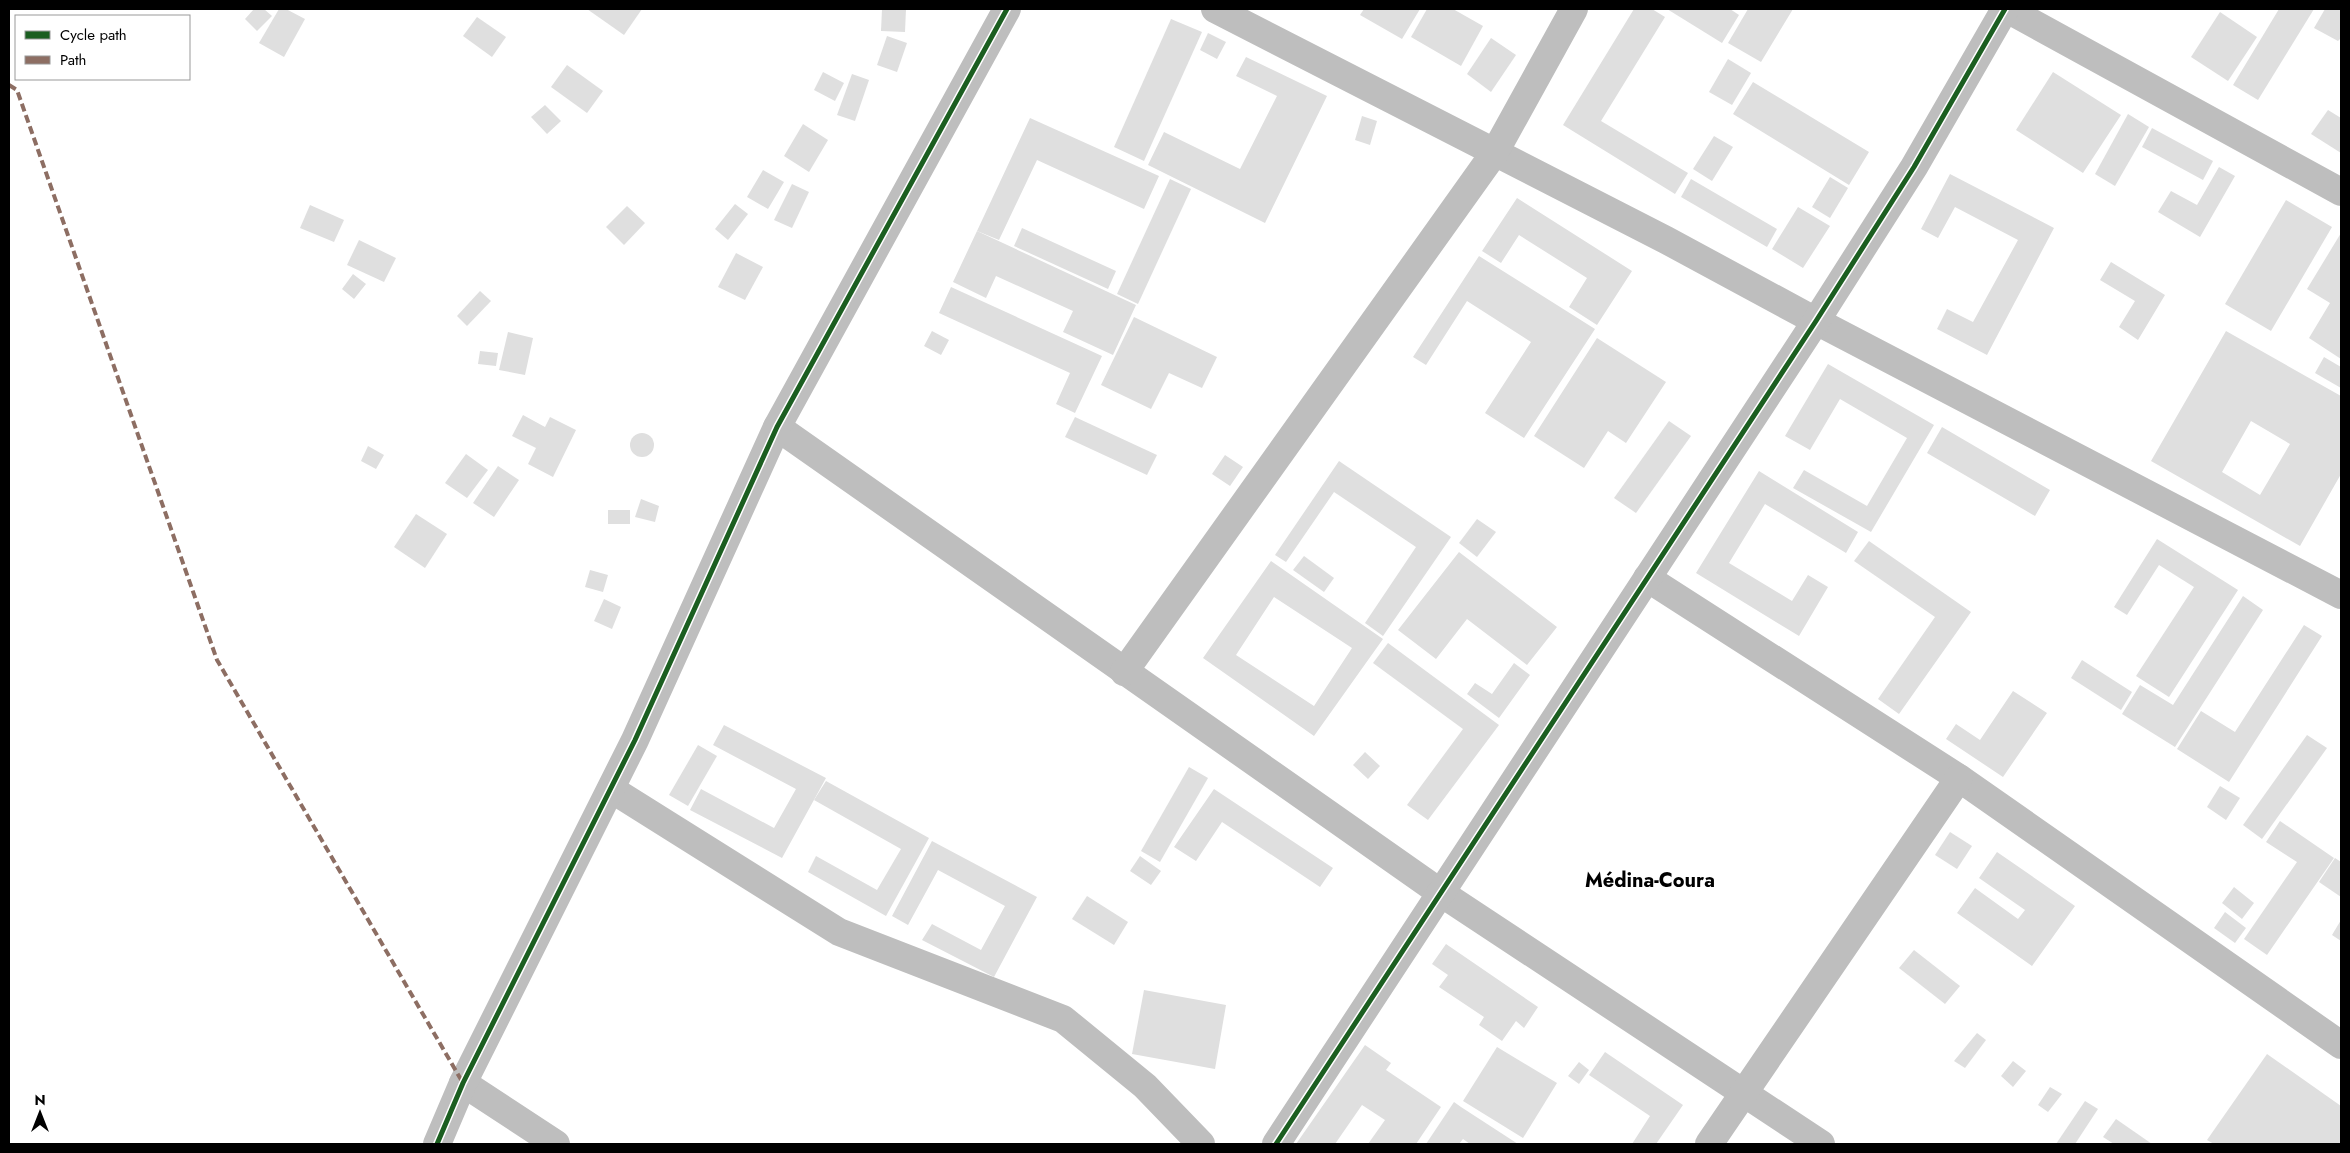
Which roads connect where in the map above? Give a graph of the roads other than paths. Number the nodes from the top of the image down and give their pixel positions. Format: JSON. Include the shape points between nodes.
{"nodes":[{"id":1,"x":1007,"y":9,"type":"edge"},
{"id":2,"x":1215,"y":9,"type":"edge"},
{"id":3,"x":1574,"y":9,"type":"edge"},
{"id":4,"x":2006,"y":9,"type":"edge"},
{"id":5,"x":1496,"y":152,"type":"junction"},
{"id":6,"x":2341,"y":192,"type":"edge"},
{"id":7,"x":1816,"y":321,"type":"junction"},
{"id":8,"x":778,"y":427,"type":"junction"},
{"id":9,"x":1647,"y":578,"type":"junction"},
{"id":10,"x":2341,"y":595,"type":"edge"},
{"id":11,"x":1124,"y":672,"type":"junction"},
{"id":12,"x":1959,"y":778,"type":"junction"},
{"id":13,"x":611,"y":789,"type":"junction"},
{"id":14,"x":1441,"y":892,"type":"junction"},
{"id":15,"x":2341,"y":1045,"type":"edge"},
{"id":16,"x":464,"y":1083,"type":"junction"},
{"id":17,"x":1742,"y":1093,"type":"junction"},
{"id":18,"x":438,"y":1144,"type":"edge"},
{"id":19,"x":556,"y":1144,"type":"edge"},
{"id":20,"x":1201,"y":1144,"type":"edge"},
{"id":21,"x":1276,"y":1144,"type":"edge"},
{"id":22,"x":1709,"y":1144,"type":"edge"},
{"id":23,"x":1820,"y":1144,"type":"edge"}],
"edges":[{"from":1,"to":8,"type":"street"},
{"from":2,"to":5,"type":"street"},
{"from":3,"to":5,"type":"street"},
{"from":4,"to":6,"type":"street"},
{"from":4,"to":7,"type":"street","via":[[1914,167]]},
{"from":5,"to":7,"type":"street"},
{"from":5,"to":11,"type":"street"},
{"from":7,"to":9,"type":"street"},
{"from":7,"to":10,"type":"street"},
{"from":8,"to":11,"type":"street"},
{"from":8,"to":13,"type":"street"},
{"from":9,"to":12,"type":"street"},
{"from":9,"to":14,"type":"street"},
{"from":11,"to":14,"type":"street"},
{"from":12,"to":15,"type":"street"},
{"from":12,"to":17,"type":"street"},
{"from":13,"to":16,"type":"street"},
{"from":13,"to":20,"type":"street","via":[[839,932],[1063,1019],[1145,1086]]},
{"from":14,"to":17,"type":"street"},
{"from":14,"to":21,"type":"street"},
{"from":16,"to":18,"type":"street"},
{"from":16,"to":19,"type":"street"},
{"from":17,"to":22,"type":"street"},
{"from":17,"to":23,"type":"street"}]}
